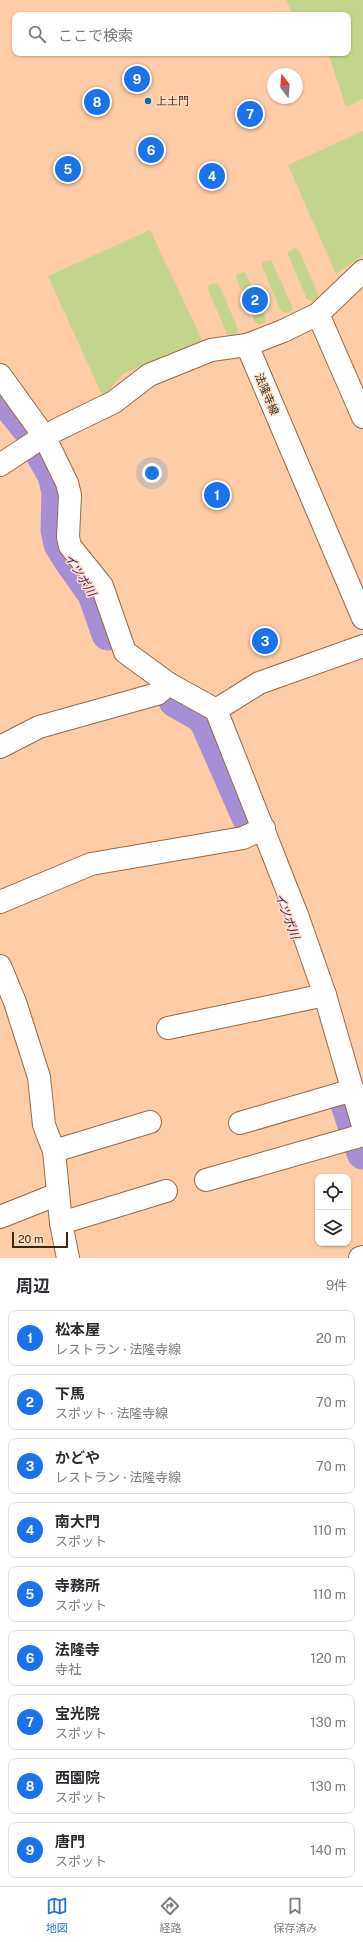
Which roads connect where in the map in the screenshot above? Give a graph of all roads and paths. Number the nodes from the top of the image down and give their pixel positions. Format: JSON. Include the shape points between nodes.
{"nodes":[{"id":1,"x":363,"y":271,"type":"edge"},
{"id":2,"x":318,"y":314,"type":"junction"},
{"id":3,"x":247,"y":346,"type":"junction"},
{"id":4,"x":0,"y":375,"type":"edge"},
{"id":5,"x":363,"y":417,"type":"edge"},
{"id":6,"x":44,"y":436,"type":"junction"},
{"id":7,"x":0,"y":465,"type":"edge"},
{"id":8,"x":363,"y":618,"type":"edge"},
{"id":9,"x":363,"y":646,"type":"edge"},
{"id":10,"x":169,"y":684,"type":"junction"},
{"id":11,"x":216,"y":710,"type":"junction"},
{"id":12,"x":0,"y":747,"type":"edge"},
{"id":13,"x":258,"y":831,"type":"junction"},
{"id":14,"x":0,"y":902,"type":"edge"},
{"id":15,"x":0,"y":966,"type":"edge"},
{"id":16,"x":318,"y":996,"type":"junction"},
{"id":17,"x":168,"y":1028,"type":"dead end"},
{"id":18,"x":347,"y":1092,"type":"junction"},
{"id":19,"x":150,"y":1122,"type":"dead end"},
{"id":20,"x":240,"y":1123,"type":"dead end"},
{"id":21,"x":360,"y":1134,"type":"edge"},
{"id":22,"x":54,"y":1151,"type":"junction"},
{"id":23,"x":206,"y":1180,"type":"dead end"},
{"id":24,"x":166,"y":1190,"type":"dead end"},
{"id":25,"x":58,"y":1194,"type":"junction"},
{"id":26,"x":0,"y":1217,"type":"edge"},
{"id":27,"x":61,"y":1223,"type":"junction"},
{"id":28,"x":363,"y":1256,"type":"edge"},
{"id":29,"x":68,"y":1258,"type":"edge"},
{"id":30,"x":360,"y":1258,"type":"edge"}],
"edges":[{"from":1,"to":2,"type":"main road"},
{"from":2,"to":3,"type":"main road"},
{"from":2,"to":5,"type":"main road"},
{"from":3,"to":6,"type":"main road","via":[[211,350],[149,375],[114,402]]},
{"from":3,"to":8,"type":"main road","name":"法隆寺線"},
{"from":4,"to":6,"type":"main road"},
{"from":6,"to":7,"type":"main road"},
{"from":6,"to":10,"type":"main road","via":[[68,483],[70,546],[102,586],[125,652]]},
{"from":9,"to":11,"type":"main road","via":[[259,683]]},
{"from":10,"to":11,"type":"main road"},
{"from":10,"to":12,"type":"main road","via":[[157,694],[39,727]]},
{"from":11,"to":13,"type":"main road"},
{"from":13,"to":14,"type":"main road","via":[[243,838],[91,864]]},
{"from":13,"to":16,"type":"main road","via":[[297,915]]},
{"from":15,"to":22,"type":"main road","via":[[15,1002],[39,1076],[44,1125]]},
{"from":16,"to":17,"type":"main road"},
{"from":16,"to":18,"type":"main road"},
{"from":18,"to":20,"type":"main road"},
{"from":18,"to":21,"type":"main road"},
{"from":19,"to":22,"type":"main road"},
{"from":21,"to":23,"type":"main road"},
{"from":22,"to":25,"type":"main road"},
{"from":24,"to":27,"type":"main road"},
{"from":25,"to":26,"type":"main road"},
{"from":25,"to":27,"type":"main road"},
{"from":27,"to":29,"type":"main road"},
{"from":28,"to":30,"type":"main road"}]}
